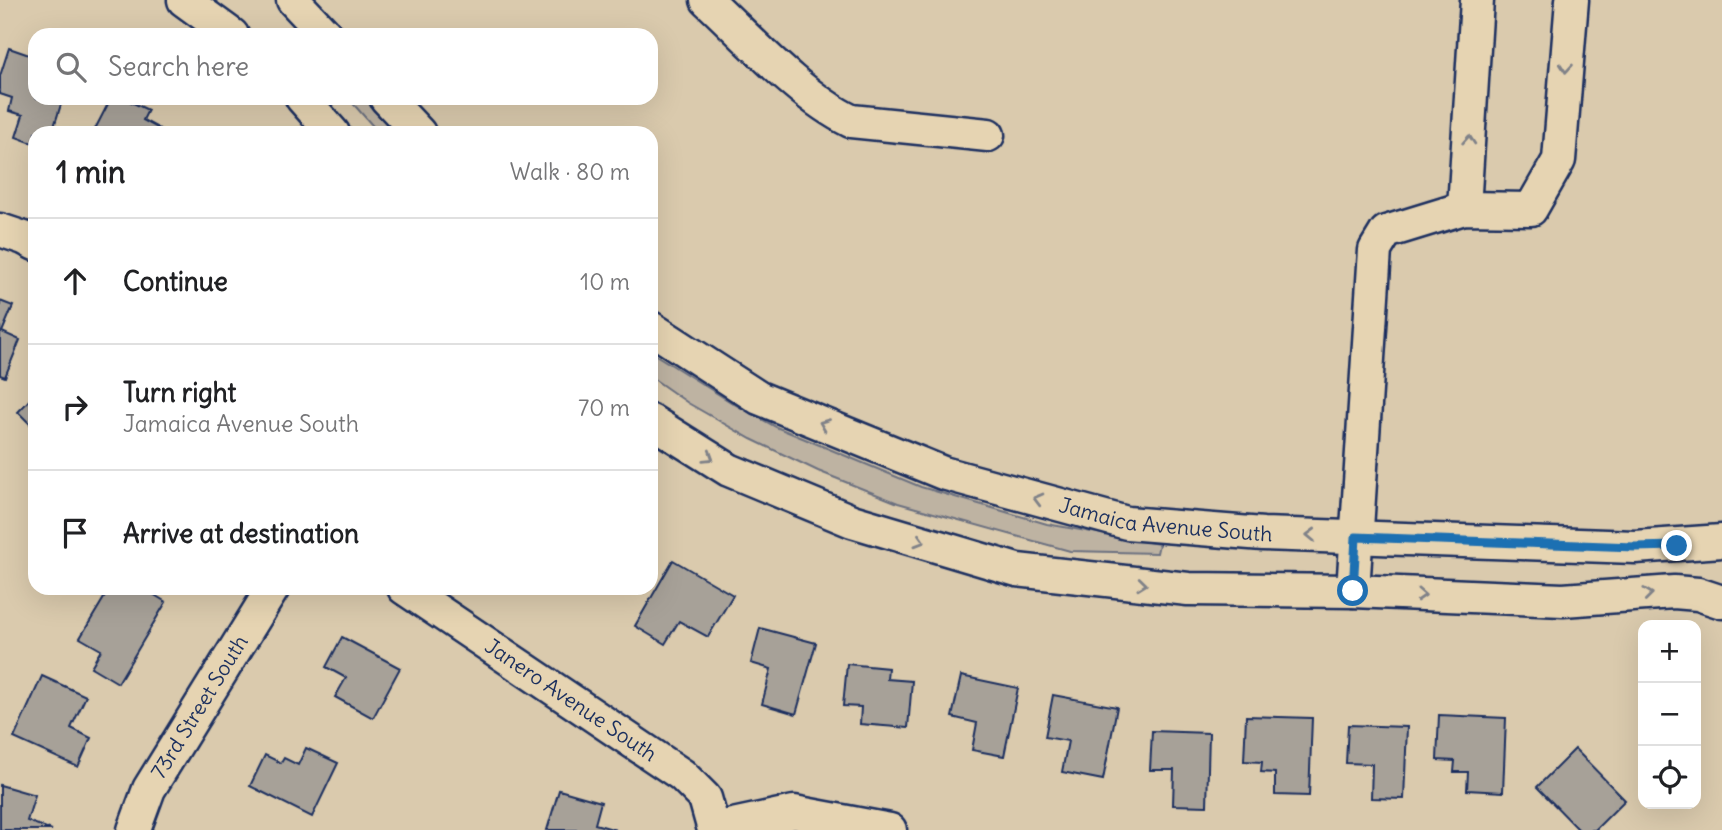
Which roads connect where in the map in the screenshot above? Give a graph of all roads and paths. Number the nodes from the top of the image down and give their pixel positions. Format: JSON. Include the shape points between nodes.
{"nodes":[{"id":1,"x":184,"y":0,"type":"edge"},
{"id":2,"x":293,"y":0,"type":"edge"},
{"id":3,"x":708,"y":0,"type":"edge"},
{"id":4,"x":1477,"y":0,"type":"edge"},
{"id":5,"x":1572,"y":0,"type":"edge"},
{"id":6,"x":222,"y":28,"type":"edge"},
{"id":7,"x":319,"y":28,"type":"edge"},
{"id":8,"x":308,"y":105,"type":"edge"},
{"id":9,"x":393,"y":105,"type":"edge"},
{"id":10,"x":327,"y":126,"type":"edge"},
{"id":11,"x":412,"y":126,"type":"edge"},
{"id":12,"x":988,"y":135,"type":"dead end"},
{"id":13,"x":1464,"y":208,"type":"junction"},
{"id":14,"x":0,"y":230,"type":"edge"},
{"id":15,"x":28,"y":240,"type":"edge"},
{"id":16,"x":658,"y":333,"type":"edge"},
{"id":17,"x":658,"y":426,"type":"edge"},
{"id":18,"x":1356,"y":537,"type":"junction"},
{"id":19,"x":1722,"y":541,"type":"edge"},
{"id":20,"x":1353,"y":591,"type":"junction"},
{"id":21,"x":269,"y":595,"type":"edge"},
{"id":22,"x":414,"y":595,"type":"edge"},
{"id":23,"x":1722,"y":602,"type":"edge"},
{"id":24,"x":714,"y":829,"type":"edge"},
{"id":25,"x":134,"y":830,"type":"edge"},
{"id":26,"x":890,"y":830,"type":"edge"}],
"edges":[{"from":1,"to":6,"type":"street"},
{"from":2,"to":7,"type":"street"},
{"from":3,"to":12,"type":"street","via":[[805,91],[850,121]]},
{"from":13,"to":4,"type":"street","one_way":true},
{"from":5,"to":13,"type":"street","one_way":true,"via":[[1559,160],[1531,209]]},
{"from":8,"to":10,"type":"street"},
{"from":9,"to":11,"type":"street"},
{"from":13,"to":18,"type":"street","via":[[1386,232],[1375,250]]},
{"from":14,"to":15,"type":"street"},
{"from":18,"to":16,"type":"street","name":"Jamaica Avenue South","one_way":true,"via":[[1127,523],[943,473],[759,398]]},
{"from":17,"to":20,"type":"street","one_way":true,"via":[[729,470],[852,521],[1017,570],[1188,589]]},
{"from":18,"to":19,"type":"street","name":"Jamaica Avenue South","via":[[1635,547]]},
{"from":18,"to":20,"type":"street"},
{"from":20,"to":23,"type":"street","one_way":true,"via":[[1563,600],[1674,592]]},
{"from":21,"to":25,"type":"street","name":"73rd Street South","via":[[149,789]]},
{"from":22,"to":24,"type":"street","name":"Janero Avenue South","via":[[682,775],[705,798]]},
{"from":24,"to":26,"type":"street","via":[[794,812]]}]}
